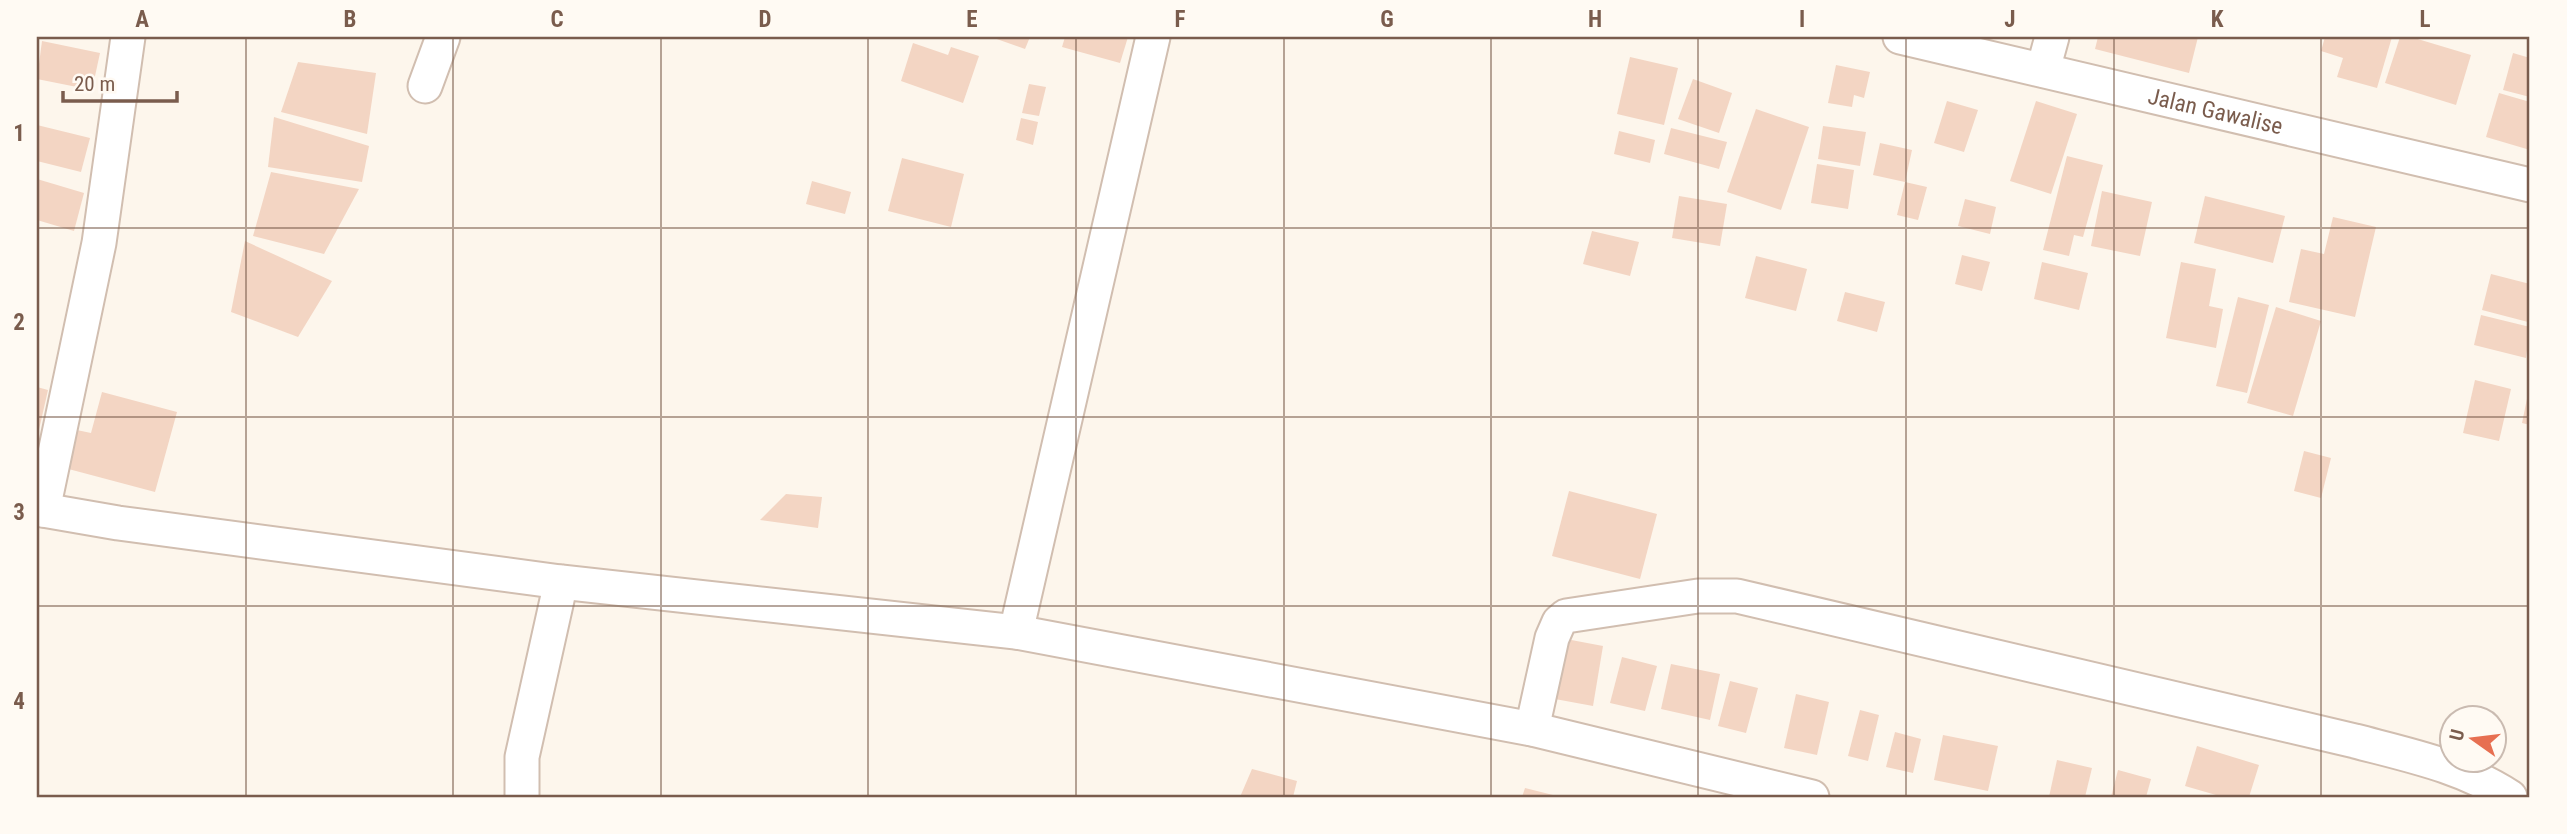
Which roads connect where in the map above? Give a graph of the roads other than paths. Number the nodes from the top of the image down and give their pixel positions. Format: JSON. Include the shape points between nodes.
{"nodes":[{"id":1,"x":128,"y":37,"type":"edge"},
{"id":2,"x":443,"y":37,"type":"edge"},
{"id":3,"x":1153,"y":37,"type":"edge"},
{"id":4,"x":1900,"y":37,"type":"edge"},
{"id":5,"x":2052,"y":37,"type":"edge"},
{"id":6,"x":2043,"y":70,"type":"junction"},
{"id":7,"x":425,"y":86,"type":"dead end"},
{"id":8,"x":2530,"y":186,"type":"edge"},
{"id":9,"x":40,"y":509,"type":"edge"},
{"id":10,"x":561,"y":582,"type":"junction"},
{"id":11,"x":1016,"y":632,"type":"junction"},
{"id":12,"x":1532,"y":729,"type":"junction"},
{"id":13,"x":522,"y":797,"type":"edge"},
{"id":14,"x":1812,"y":797,"type":"edge"},
{"id":15,"x":2510,"y":797,"type":"edge"}],
"edges":[{"from":1,"to":9,"type":"street","via":[[99,243]]},
{"from":2,"to":7,"type":"street"},
{"from":3,"to":11,"type":"street"},
{"from":4,"to":6,"type":"street","name":"Jalan Gawalise"},
{"from":5,"to":6,"type":"street"},
{"from":6,"to":8,"type":"street","name":"Jalan Gawalise"},
{"from":9,"to":10,"type":"street"},
{"from":10,"to":11,"type":"street"},
{"from":10,"to":13,"type":"street","via":[[522,757]]},
{"from":11,"to":12,"type":"street"},
{"from":12,"to":14,"type":"street"},
{"from":12,"to":15,"type":"street","via":[[1552,638],[1566,616],[1690,597],[1737,596],[2355,741],[2442,764]]}]}
